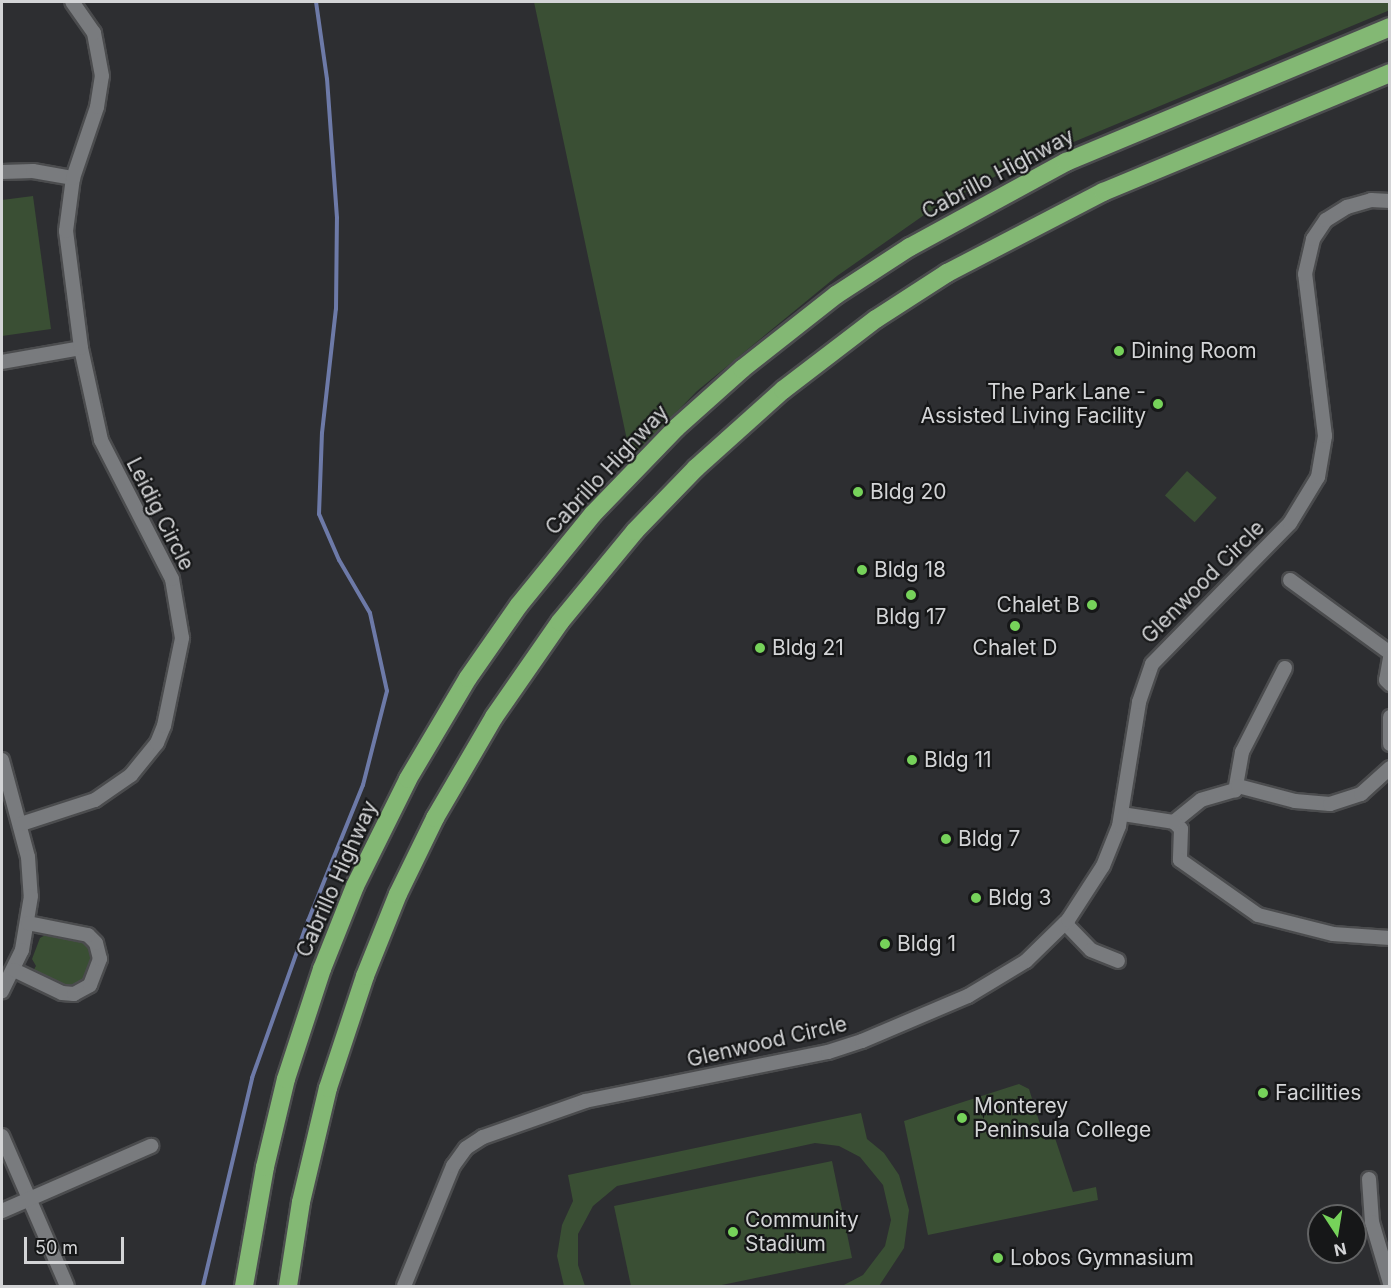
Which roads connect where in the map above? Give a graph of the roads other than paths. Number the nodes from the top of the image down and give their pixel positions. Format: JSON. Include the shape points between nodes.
{"nodes":[{"id":1,"x":72,"y":2,"type":"edge"},
{"id":2,"x":1389,"y":27,"type":"edge"},
{"id":3,"x":1389,"y":73,"type":"edge"},
{"id":4,"x":2,"y":172,"type":"edge"},
{"id":5,"x":73,"y":178,"type":"junction"},
{"id":6,"x":1389,"y":201,"type":"edge"},
{"id":7,"x":81,"y":348,"type":"junction"},
{"id":8,"x":2,"y":362,"type":"edge"},
{"id":9,"x":1290,"y":580,"type":"dead end"},
{"id":10,"x":1389,"y":653,"type":"edge"},
{"id":11,"x":1389,"y":658,"type":"edge"},
{"id":12,"x":1284,"y":668,"type":"dead end"},
{"id":13,"x":1389,"y":684,"type":"edge"},
{"id":14,"x":1389,"y":717,"type":"edge"},
{"id":15,"x":1389,"y":744,"type":"edge"},
{"id":16,"x":2,"y":760,"type":"edge"},
{"id":17,"x":1389,"y":768,"type":"edge"},
{"id":18,"x":1238,"y":786,"type":"junction"},
{"id":19,"x":1122,"y":814,"type":"junction"},
{"id":20,"x":1174,"y":822,"type":"junction"},
{"id":21,"x":21,"y":824,"type":"junction"},
{"id":22,"x":28,"y":923,"type":"junction"},
{"id":23,"x":1065,"y":923,"type":"junction"},
{"id":24,"x":1389,"y":938,"type":"edge"},
{"id":25,"x":1118,"y":961,"type":"dead end"},
{"id":26,"x":14,"y":970,"type":"junction"},
{"id":27,"x":2,"y":991,"type":"edge"},
{"id":28,"x":2,"y":1136,"type":"edge"},
{"id":29,"x":151,"y":1146,"type":"dead end"},
{"id":30,"x":1369,"y":1179,"type":"dead end"},
{"id":31,"x":30,"y":1199,"type":"junction"},
{"id":32,"x":2,"y":1211,"type":"edge"},
{"id":33,"x":1389,"y":1283,"type":"edge"},
{"id":34,"x":67,"y":1287,"type":"edge"},
{"id":35,"x":244,"y":1287,"type":"edge"},
{"id":36,"x":288,"y":1287,"type":"edge"},
{"id":37,"x":404,"y":1287,"type":"edge"}],
"edges":[{"from":1,"to":5,"type":"street","name":"Leidig Circle","via":[[94,33],[102,76],[97,106]]},
{"from":2,"to":35,"type":"highway","name":"Cabrillo Highway","via":[[1066,162],[919,241],[836,295],[742,369],[676,428],[593,514],[525,598],[468,678],[403,788],[355,886],[286,1079],[263,1177]]},
{"from":3,"to":36,"type":"highway","via":[[1103,192],[1024,230],[939,278],[852,336],[783,390],[703,461],[634,531],[560,622],[499,709],[449,792],[398,894],[365,976],[328,1088],[301,1202]]},
{"from":4,"to":5,"type":"street","via":[[33,171]]},
{"from":5,"to":7,"type":"street","name":"Leidig Circle","via":[[67,249]]},
{"from":6,"to":19,"type":"street","name":"Glenwood Circle","via":[[1371,200],[1347,207],[1326,220],[1313,239],[1305,274],[1324,436],[1318,477],[1290,523],[1152,664],[1141,695]]},
{"from":7,"to":8,"type":"street"},
{"from":7,"to":21,"type":"street","name":"Leidig Circle","via":[[94,417],[108,458],[177,593],[182,623],[180,657],[157,743],[131,775],[95,800]]},
{"from":9,"to":10,"type":"street"},
{"from":11,"to":13,"type":"street"},
{"from":12,"to":18,"type":"street","via":[[1242,752]]},
{"from":14,"to":15,"type":"street"},
{"from":16,"to":21,"type":"street"},
{"from":17,"to":18,"type":"street","via":[[1361,794],[1330,804],[1295,801]]},
{"from":18,"to":20,"type":"street","via":[[1232,792],[1201,800]]},
{"from":19,"to":20,"type":"street"},
{"from":19,"to":23,"type":"street","name":"Glenwood Circle","via":[[1102,866]]},
{"from":20,"to":24,"type":"street","via":[[1181,829],[1180,860],[1258,915],[1333,934]]},
{"from":21,"to":22,"type":"street","via":[[30,877]]},
{"from":22,"to":26,"type":"street"},
{"from":22,"to":26,"type":"street","via":[[87,935],[96,943],[100,959],[90,985],[74,994],[62,993]]},
{"from":23,"to":25,"type":"street","via":[[1091,950]]},
{"from":23,"to":37,"type":"street","name":"Glenwood Circle","via":[[1026,962],[968,996],[862,1041],[828,1052],[585,1101],[483,1137],[466,1148],[453,1166]]},
{"from":26,"to":27,"type":"street"},
{"from":28,"to":31,"type":"street"},
{"from":29,"to":31,"type":"street"},
{"from":30,"to":33,"type":"street","via":[[1372,1222]]},
{"from":31,"to":32,"type":"street"},
{"from":31,"to":34,"type":"street"}]}
